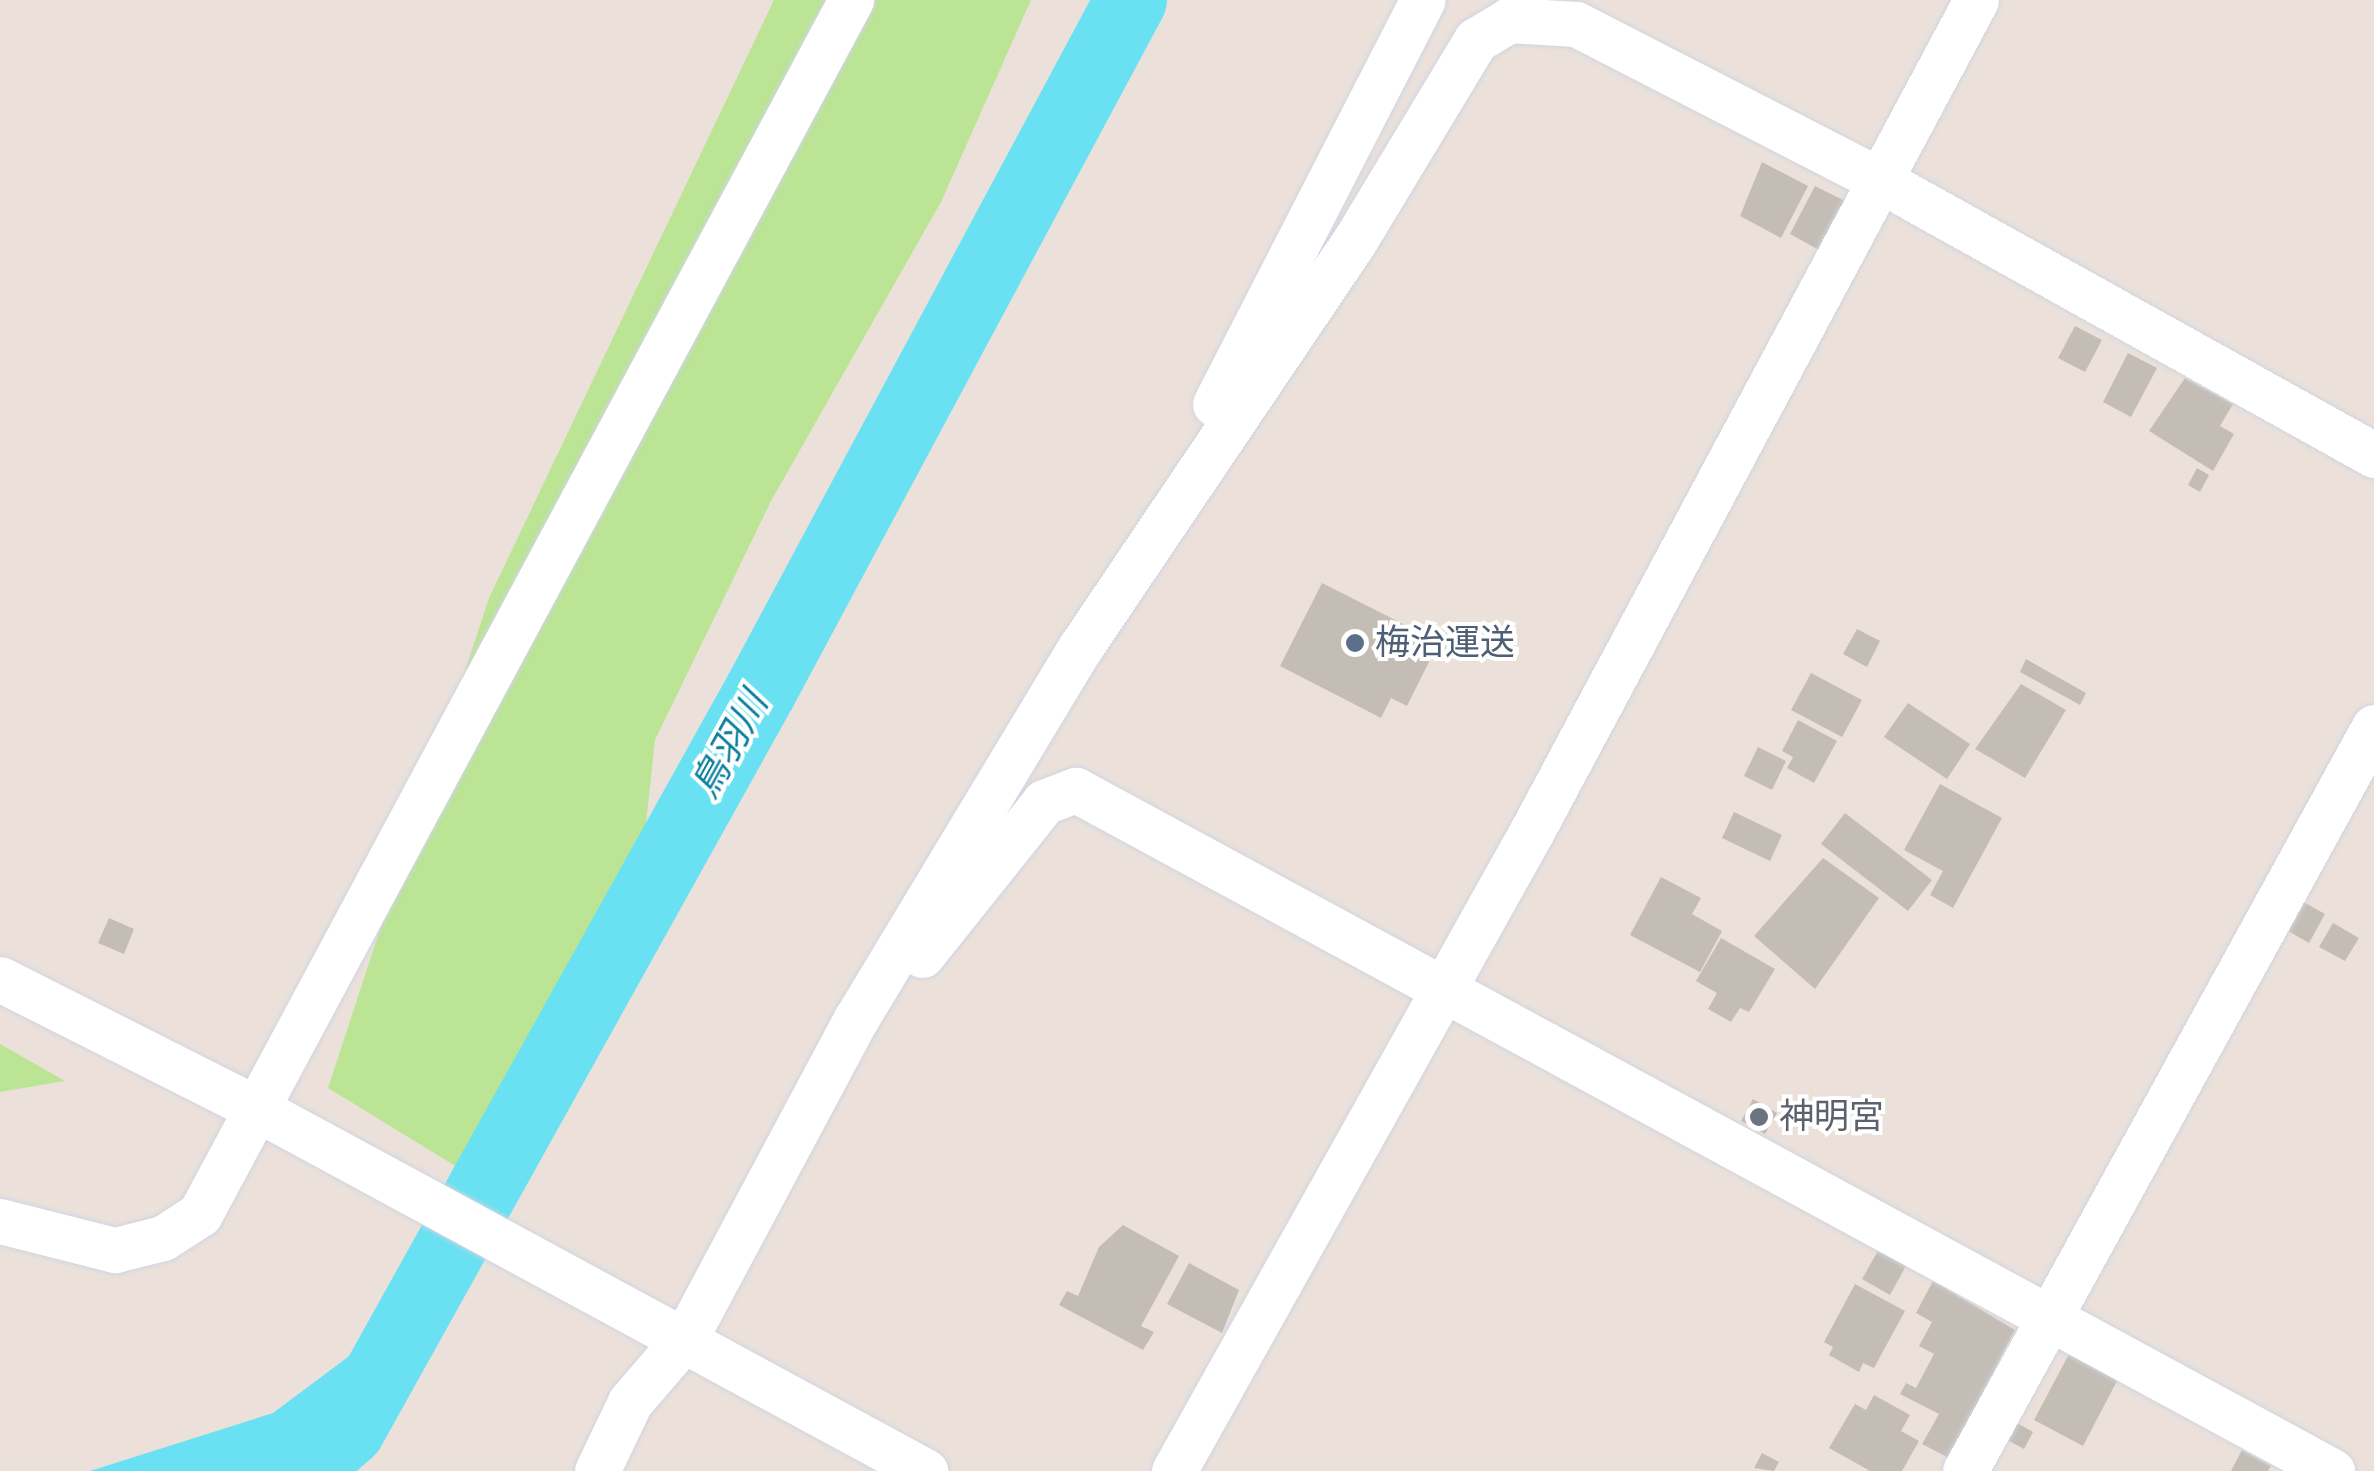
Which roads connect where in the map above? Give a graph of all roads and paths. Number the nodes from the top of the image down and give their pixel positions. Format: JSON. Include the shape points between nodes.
{"nodes":[{"id":1,"x":851,"y":0,"type":"edge"},
{"id":2,"x":1423,"y":0,"type":"edge"},
{"id":3,"x":1976,"y":0,"type":"edge"},
{"id":4,"x":1878,"y":179,"type":"junction"},
{"id":5,"x":2374,"y":456,"type":"edge"},
{"id":6,"x":1120,"y":588,"type":"junction"},
{"id":7,"x":2374,"y":727,"type":"edge"},
{"id":8,"x":0,"y":979,"type":"edge"},
{"id":9,"x":1443,"y":992,"type":"junction"},
{"id":10,"x":856,"y":1019,"type":"junction"},
{"id":11,"x":272,"y":1120,"type":"junction"},
{"id":12,"x":0,"y":1221,"type":"edge"},
{"id":13,"x":2052,"y":1316,"type":"junction"},
{"id":14,"x":671,"y":1330,"type":"junction"},
{"id":15,"x":596,"y":1471,"type":"edge"},
{"id":16,"x":926,"y":1471,"type":"edge"},
{"id":17,"x":1174,"y":1471,"type":"edge"},
{"id":18,"x":1965,"y":1471,"type":"edge"},
{"id":19,"x":2332,"y":1471,"type":"edge"}],
"edges":[{"from":1,"to":11,"type":"street"},
{"from":2,"to":6,"type":"street"},
{"from":3,"to":4,"type":"street"},
{"from":4,"to":5,"type":"street"},
{"from":4,"to":6,"type":"street","via":[[1576,24],[1508,20],[1476,40],[1354,242]]},
{"from":4,"to":9,"type":"street"},
{"from":6,"to":10,"type":"street"},
{"from":7,"to":13,"type":"street"},
{"from":8,"to":11,"type":"street"},
{"from":9,"to":10,"type":"street","via":[[1076,790],[1044,802],[918,961]]},
{"from":9,"to":13,"type":"street"},
{"from":9,"to":17,"type":"street"},
{"from":10,"to":14,"type":"street"},
{"from":11,"to":12,"type":"street","via":[[200,1214],[163,1238],[115,1250]]},
{"from":11,"to":14,"type":"street"},
{"from":13,"to":18,"type":"street"},
{"from":13,"to":19,"type":"street"},
{"from":14,"to":15,"type":"street"},
{"from":14,"to":16,"type":"street"}]}
